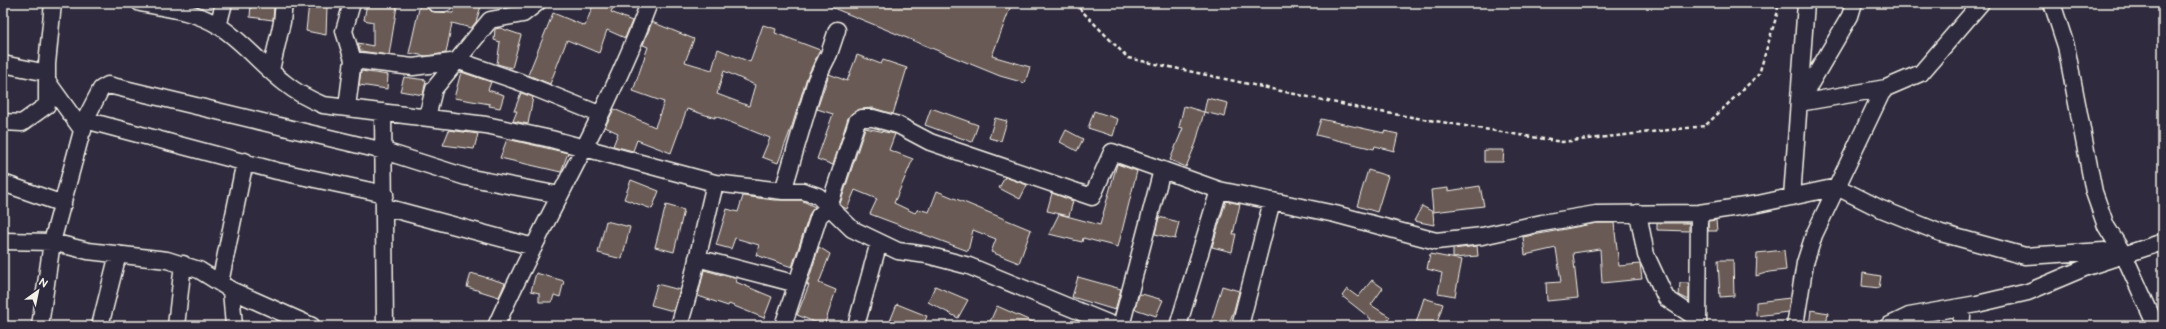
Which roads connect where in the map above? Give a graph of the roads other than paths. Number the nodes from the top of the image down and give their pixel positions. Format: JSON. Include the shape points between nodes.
{"nodes":[{"id":1,"x":54,"y":3,"type":"edge"},
{"id":2,"x":140,"y":3,"type":"edge"},
{"id":3,"x":224,"y":3,"type":"edge"},
{"id":4,"x":284,"y":3,"type":"edge"},
{"id":5,"x":352,"y":3,"type":"edge"},
{"id":6,"x":436,"y":3,"type":"edge"},
{"id":7,"x":445,"y":3,"type":"edge"},
{"id":8,"x":537,"y":3,"type":"edge"},
{"id":9,"x":648,"y":3,"type":"edge"},
{"id":10,"x":1806,"y":3,"type":"edge"},
{"id":11,"x":1854,"y":3,"type":"edge"},
{"id":12,"x":1981,"y":3,"type":"edge"},
{"id":13,"x":2052,"y":3,"type":"edge"},
{"id":14,"x":218,"y":26,"type":"junction"},
{"id":15,"x":837,"y":30,"type":"dead end"},
{"id":16,"x":353,"y":60,"type":"junction"},
{"id":17,"x":459,"y":61,"type":"junction"},
{"id":18,"x":3,"y":64,"type":"edge"},
{"id":19,"x":271,"y":70,"type":"junction"},
{"id":20,"x":47,"y":77,"type":"junction"},
{"id":21,"x":1886,"y":88,"type":"junction"},
{"id":22,"x":1799,"y":103,"type":"junction"},
{"id":23,"x":347,"y":107,"type":"junction"},
{"id":24,"x":384,"y":112,"type":"junction"},
{"id":25,"x":599,"y":114,"type":"junction"},
{"id":26,"x":427,"y":117,"type":"junction"},
{"id":27,"x":3,"y":122,"type":"edge"},
{"id":28,"x":84,"y":126,"type":"junction"},
{"id":29,"x":584,"y":148,"type":"junction"},
{"id":30,"x":384,"y":151,"type":"junction"},
{"id":31,"x":245,"y":161,"type":"junction"},
{"id":32,"x":1162,"y":170,"type":"junction"},
{"id":33,"x":3,"y":183,"type":"edge"},
{"id":34,"x":715,"y":183,"type":"junction"},
{"id":35,"x":1837,"y":187,"type":"junction"},
{"id":36,"x":1219,"y":190,"type":"junction"},
{"id":37,"x":783,"y":191,"type":"junction"},
{"id":38,"x":560,"y":195,"type":"junction"},
{"id":39,"x":1792,"y":197,"type":"junction"},
{"id":40,"x":385,"y":200,"type":"junction"},
{"id":41,"x":1272,"y":201,"type":"junction"},
{"id":42,"x":63,"y":204,"type":"junction"},
{"id":43,"x":829,"y":207,"type":"junction"},
{"id":44,"x":1638,"y":213,"type":"junction"},
{"id":45,"x":1699,"y":213,"type":"junction"},
{"id":46,"x":3,"y":241,"type":"edge"},
{"id":47,"x":52,"y":242,"type":"junction"},
{"id":48,"x":879,"y":242,"type":"junction"},
{"id":49,"x":2163,"y":242,"type":"edge"},
{"id":50,"x":534,"y":247,"type":"junction"},
{"id":51,"x":118,"y":254,"type":"junction"},
{"id":52,"x":2124,"y":255,"type":"junction"},
{"id":53,"x":697,"y":258,"type":"junction"},
{"id":54,"x":183,"y":264,"type":"junction"},
{"id":55,"x":797,"y":284,"type":"junction"},
{"id":56,"x":226,"y":287,"type":"junction"},
{"id":57,"x":1963,"y":306,"type":"junction"},
{"id":58,"x":1698,"y":323,"type":"edge"},
{"id":59,"x":682,"y":325,"type":"edge"},
{"id":60,"x":40,"y":326,"type":"edge"},
{"id":61,"x":100,"y":326,"type":"edge"},
{"id":62,"x":176,"y":326,"type":"edge"},
{"id":63,"x":234,"y":326,"type":"edge"},
{"id":64,"x":312,"y":326,"type":"edge"},
{"id":65,"x":385,"y":326,"type":"edge"},
{"id":66,"x":496,"y":326,"type":"edge"},
{"id":67,"x":783,"y":326,"type":"edge"},
{"id":68,"x":856,"y":326,"type":"edge"},
{"id":69,"x":1115,"y":326,"type":"edge"},
{"id":70,"x":1121,"y":326,"type":"edge"},
{"id":71,"x":1178,"y":326,"type":"edge"},
{"id":72,"x":1240,"y":326,"type":"edge"},
{"id":73,"x":1795,"y":326,"type":"edge"},
{"id":74,"x":1888,"y":326,"type":"edge"},
{"id":75,"x":1961,"y":326,"type":"edge"},
{"id":76,"x":2156,"y":326,"type":"edge"}],
"edges":[{"from":1,"to":20,"type":"street"},
{"from":2,"to":14,"type":"street","via":[[191,14]]},
{"from":3,"to":14,"type":"street"},
{"from":4,"to":19,"type":"street"},
{"from":5,"to":16,"type":"street","via":[[344,31]]},
{"from":6,"to":7,"type":"street"},
{"from":8,"to":17,"type":"street","via":[[523,14],[490,20]]},
{"from":9,"to":25,"type":"street"},
{"from":10,"to":22,"type":"street"},
{"from":11,"to":22,"type":"street","via":[[1850,16]]},
{"from":12,"to":21,"type":"street","via":[[1920,73]]},
{"from":13,"to":52,"type":"street","via":[[2066,46],[2094,192],[2106,226]]},
{"from":14,"to":19,"type":"street"},
{"from":15,"to":37,"type":"street","via":[[816,80]]},
{"from":16,"to":17,"type":"street","via":[[413,67]]},
{"from":16,"to":23,"type":"street"},
{"from":17,"to":25,"type":"street"},
{"from":17,"to":26,"type":"street","via":[[434,89]]},
{"from":18,"to":20,"type":"street"},
{"from":19,"to":23,"type":"street","via":[[302,95],[323,105]]},
{"from":20,"to":27,"type":"street","via":[[47,105],[22,123]]},
{"from":20,"to":28,"type":"street"},
{"from":21,"to":22,"type":"street"},
{"from":21,"to":35,"type":"street"},
{"from":22,"to":39,"type":"street"},
{"from":23,"to":24,"type":"street"},
{"from":24,"to":26,"type":"street"},
{"from":24,"to":30,"type":"street"},
{"from":25,"to":29,"type":"street"},
{"from":26,"to":29,"type":"street","via":[[486,125]]},
{"from":28,"to":30,"type":"street","via":[[101,89],[108,85]]},
{"from":28,"to":31,"type":"street"},
{"from":28,"to":42,"type":"street"},
{"from":29,"to":34,"type":"street"},
{"from":29,"to":38,"type":"street"},
{"from":30,"to":38,"type":"street","via":[[466,177]]},
{"from":30,"to":40,"type":"street"},
{"from":31,"to":40,"type":"street"},
{"from":31,"to":56,"type":"street"},
{"from":32,"to":36,"type":"street"},
{"from":32,"to":43,"type":"street","via":[[1112,152],[1092,197],[930,142],[898,125],[873,118],[862,118],[857,121]]},
{"from":32,"to":70,"type":"street"},
{"from":33,"to":42,"type":"street"},
{"from":34,"to":37,"type":"street"},
{"from":34,"to":53,"type":"street"},
{"from":35,"to":39,"type":"street"},
{"from":35,"to":52,"type":"street","via":[[1879,208],[1941,233],[2025,256],[2104,250]]},
{"from":35,"to":73,"type":"street","via":[[1814,235],[1805,262]]},
{"from":36,"to":41,"type":"street"},
{"from":36,"to":71,"type":"street"},
{"from":37,"to":43,"type":"street","via":[[803,191],[818,196]]},
{"from":38,"to":50,"type":"street"},
{"from":39,"to":45,"type":"street"},
{"from":40,"to":50,"type":"street"},
{"from":40,"to":65,"type":"street"},
{"from":41,"to":44,"type":"street","via":[[1335,214],[1436,241],[1482,236],[1596,214]]},
{"from":41,"to":72,"type":"street"},
{"from":42,"to":47,"type":"street"},
{"from":43,"to":48,"type":"street","via":[[852,229]]},
{"from":43,"to":55,"type":"street","via":[[819,216]]},
{"from":44,"to":45,"type":"street"},
{"from":44,"to":58,"type":"street","via":[[1646,255],[1666,298]]},
{"from":45,"to":58,"type":"street"},
{"from":46,"to":47,"type":"street"},
{"from":47,"to":51,"type":"street","via":[[88,251]]},
{"from":47,"to":60,"type":"street"},
{"from":48,"to":68,"type":"street"},
{"from":48,"to":69,"type":"street","via":[[898,251],[928,255],[969,266]]},
{"from":49,"to":52,"type":"street"},
{"from":50,"to":66,"type":"street"},
{"from":51,"to":54,"type":"street"},
{"from":51,"to":61,"type":"street"},
{"from":52,"to":57,"type":"street","via":[[2087,267],[2028,292]]},
{"from":52,"to":76,"type":"street"},
{"from":53,"to":55,"type":"street"},
{"from":53,"to":59,"type":"street"},
{"from":54,"to":56,"type":"street","via":[[199,270]]},
{"from":54,"to":62,"type":"street"},
{"from":55,"to":67,"type":"street"},
{"from":56,"to":63,"type":"street"},
{"from":56,"to":64,"type":"street"},
{"from":57,"to":74,"type":"street","via":[[1909,316]]},
{"from":57,"to":75,"type":"street"}]}
